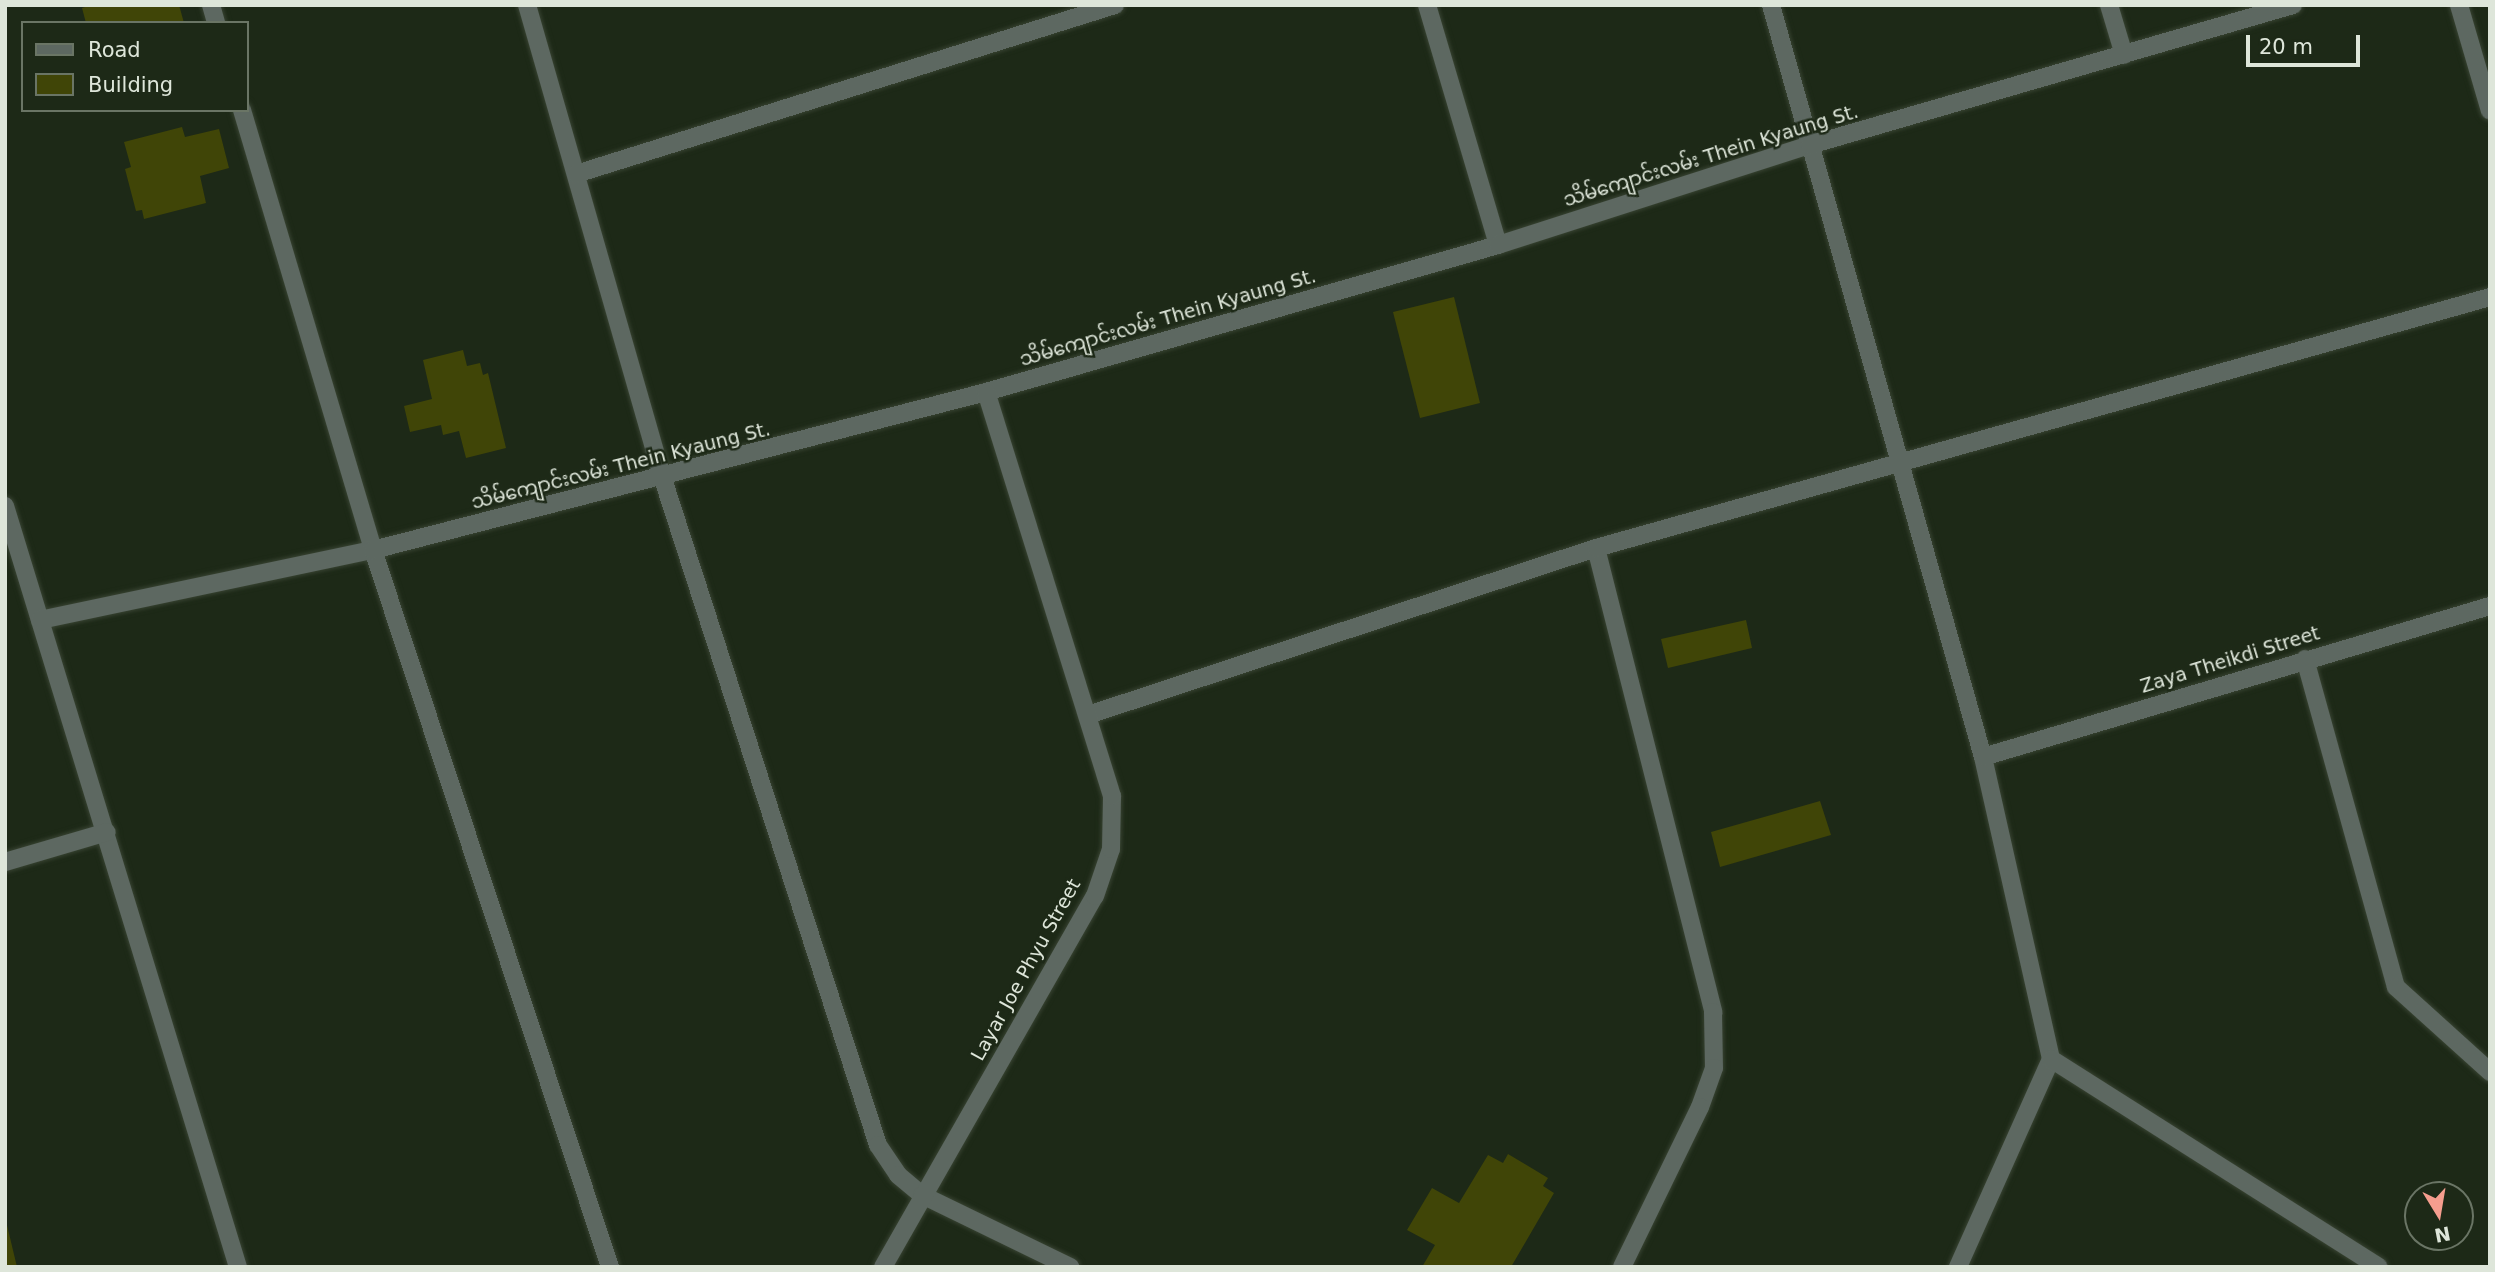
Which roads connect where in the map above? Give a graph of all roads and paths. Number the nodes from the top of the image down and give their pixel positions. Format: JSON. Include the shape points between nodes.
{"nodes":[{"id":1,"x":527,"y":5,"type":"edge"},
{"id":2,"x":1115,"y":5,"type":"edge"},
{"id":3,"x":1427,"y":5,"type":"edge"},
{"id":4,"x":1771,"y":5,"type":"edge"},
{"id":5,"x":2109,"y":5,"type":"edge"},
{"id":6,"x":2293,"y":5,"type":"edge"},
{"id":7,"x":2459,"y":5,"type":"edge"},
{"id":8,"x":2124,"y":55,"type":"junction"},
{"id":9,"x":2490,"y":111,"type":"edge"},
{"id":10,"x":243,"y":112,"type":"edge"},
{"id":11,"x":1810,"y":145,"type":"junction"},
{"id":12,"x":576,"y":174,"type":"junction"},
{"id":13,"x":1498,"y":245,"type":"junction"},
{"id":14,"x":2490,"y":297,"type":"edge"},
{"id":15,"x":986,"y":392,"type":"junction"},
{"id":16,"x":1899,"y":463,"type":"junction"},
{"id":17,"x":663,"y":479,"type":"junction"},
{"id":18,"x":5,"y":506,"type":"edge"},
{"id":19,"x":1596,"y":548,"type":"junction"},
{"id":20,"x":373,"y":550,"type":"junction"},
{"id":21,"x":2490,"y":606,"type":"edge"},
{"id":22,"x":40,"y":620,"type":"junction"},
{"id":23,"x":2305,"y":659,"type":"junction"},
{"id":24,"x":1088,"y":715,"type":"junction"},
{"id":25,"x":1983,"y":757,"type":"junction"},
{"id":26,"x":107,"y":832,"type":"junction"},
{"id":27,"x":5,"y":862,"type":"edge"},
{"id":28,"x":2051,"y":1059,"type":"junction"},
{"id":29,"x":2490,"y":1072,"type":"edge"},
{"id":30,"x":922,"y":1195,"type":"junction"},
{"id":31,"x":237,"y":1267,"type":"edge"},
{"id":32,"x":610,"y":1267,"type":"edge"},
{"id":33,"x":883,"y":1267,"type":"edge"},
{"id":34,"x":1070,"y":1267,"type":"edge"},
{"id":35,"x":1622,"y":1267,"type":"edge"},
{"id":36,"x":1958,"y":1267,"type":"edge"},
{"id":37,"x":2379,"y":1267,"type":"edge"}],
"edges":[{"from":1,"to":12,"type":"street"},
{"from":2,"to":12,"type":"street"},
{"from":3,"to":13,"type":"street"},
{"from":4,"to":11,"type":"street"},
{"from":5,"to":8,"type":"street"},
{"from":6,"to":8,"type":"street","name":"သိမ်ကျောင်းလမ်း Thein Kyaung St."},
{"from":7,"to":9,"type":"street"},
{"from":8,"to":11,"type":"street","name":"သိမ်ကျောင်းလမ်း Thein Kyaung St."},
{"from":10,"to":20,"type":"street"},
{"from":11,"to":13,"type":"street","name":"သိမ်ကျောင်းလမ်း Thein Kyaung St."},
{"from":11,"to":16,"type":"street"},
{"from":12,"to":17,"type":"street"},
{"from":13,"to":15,"type":"street","name":"သိမ်ကျောင်းလမ်း Thein Kyaung St."},
{"from":14,"to":16,"type":"street"},
{"from":15,"to":17,"type":"street","name":"သိမ်ကျောင်းလမ်း Thein Kyaung St."},
{"from":15,"to":24,"type":"street","name":"Layar Joe Phyu Street"},
{"from":16,"to":19,"type":"street"},
{"from":16,"to":25,"type":"street"},
{"from":17,"to":20,"type":"street","name":"သိမ်ကျောင်းလမ်း Thein Kyaung St."},
{"from":17,"to":30,"type":"street","via":[[878,1145],[898,1174]]},
{"from":18,"to":22,"type":"street"},
{"from":19,"to":24,"type":"street"},
{"from":19,"to":35,"type":"street","via":[[1713,1012],[1714,1068],[1700,1107]]},
{"from":20,"to":22,"type":"street","name":"သိမ်ကျောင်းလမ်း Thein Kyaung St."},
{"from":20,"to":32,"type":"street"},
{"from":21,"to":23,"type":"street","name":"Zaya Theikdi Street"},
{"from":22,"to":26,"type":"street"},
{"from":23,"to":25,"type":"street","name":"Zaya Theikdi Street"},
{"from":23,"to":29,"type":"street","via":[[2396,987]]},
{"from":24,"to":30,"type":"street","name":"Layar Joe Phyu Street","via":[[1111,796],[1111,849],[1095,897]]},
{"from":25,"to":28,"type":"street"},
{"from":26,"to":27,"type":"street"},
{"from":26,"to":31,"type":"street"},
{"from":28,"to":36,"type":"street"},
{"from":28,"to":37,"type":"street"},
{"from":30,"to":33,"type":"street","name":"Layar Joe Phyu Street"},
{"from":30,"to":34,"type":"street"}]}
